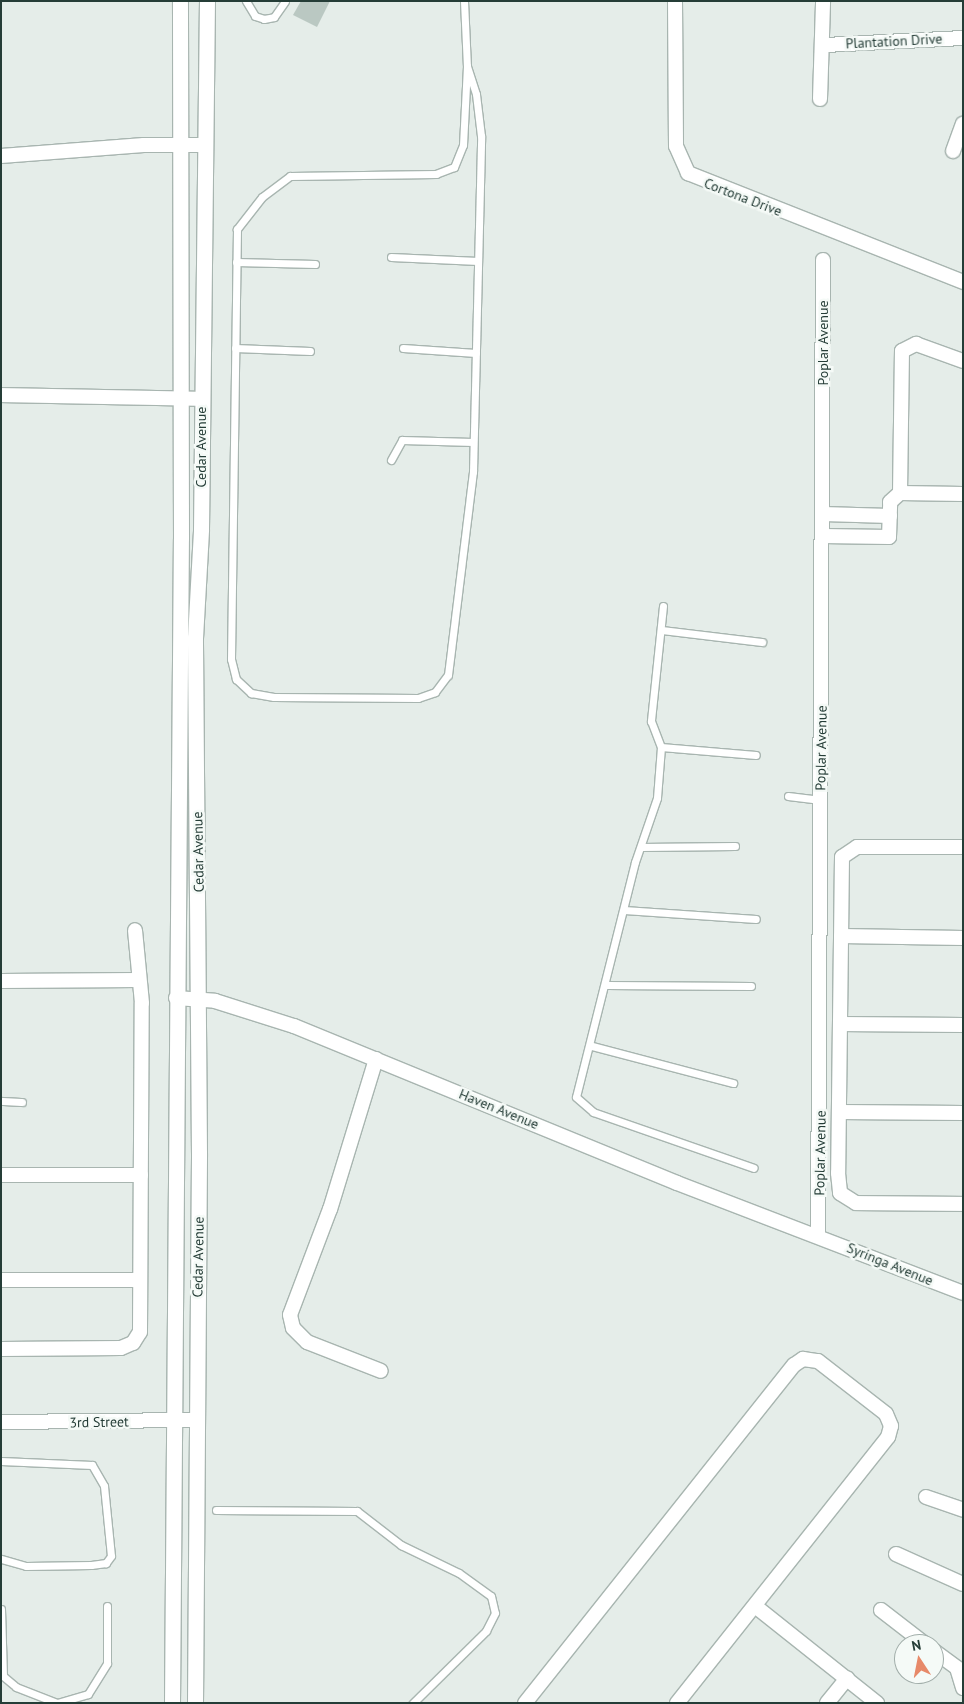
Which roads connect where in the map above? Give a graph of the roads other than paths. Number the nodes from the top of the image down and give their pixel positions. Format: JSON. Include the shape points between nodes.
{"nodes":[{"id":1,"x":180,"y":1,"type":"edge"},
{"id":2,"x":207,"y":1,"type":"edge"},
{"id":3,"x":246,"y":1,"type":"edge"},
{"id":4,"x":285,"y":1,"type":"edge"},
{"id":5,"x":464,"y":1,"type":"edge"},
{"id":6,"x":675,"y":1,"type":"edge"},
{"id":7,"x":823,"y":1,"type":"edge"},
{"id":8,"x":963,"y":38,"type":"edge"},
{"id":9,"x":825,"y":44,"type":"junction"},
{"id":10,"x":467,"y":66,"type":"junction"},
{"id":11,"x":820,"y":99,"type":"dead end"},
{"id":12,"x":963,"y":124,"type":"edge"},
{"id":13,"x":181,"y":144,"type":"junction"},
{"id":14,"x":204,"y":145,"type":"junction"},
{"id":15,"x":953,"y":151,"type":"dead end"},
{"id":16,"x":1,"y":156,"type":"edge"},
{"id":17,"x":392,"y":257,"type":"dead end"},
{"id":18,"x":823,"y":260,"type":"dead end"},
{"id":19,"x":478,"y":261,"type":"junction"},
{"id":20,"x":236,"y":262,"type":"junction"},
{"id":21,"x":315,"y":264,"type":"dead end"},
{"id":22,"x":963,"y":282,"type":"edge"},
{"id":23,"x":235,"y":348,"type":"junction"},
{"id":24,"x":403,"y":348,"type":"dead end"},
{"id":25,"x":310,"y":352,"type":"dead end"},
{"id":26,"x":476,"y":353,"type":"junction"},
{"id":27,"x":963,"y":361,"type":"edge"},
{"id":28,"x":1,"y":395,"type":"edge"},
{"id":29,"x":202,"y":399,"type":"junction"},
{"id":30,"x":181,"y":400,"type":"junction"},
{"id":31,"x":474,"y":442,"type":"junction"},
{"id":32,"x":391,"y":460,"type":"dead end"},
{"id":33,"x":900,"y":493,"type":"junction"},
{"id":34,"x":963,"y":494,"type":"edge"},
{"id":35,"x":823,"y":514,"type":"junction"},
{"id":36,"x":890,"y":516,"type":"junction"},
{"id":37,"x":823,"y":536,"type":"junction"},
{"id":38,"x":662,"y":606,"type":"dead end"},
{"id":39,"x":661,"y":630,"type":"junction"},
{"id":40,"x":762,"y":642,"type":"dead end"},
{"id":41,"x":179,"y":733,"type":"junction"},
{"id":42,"x":196,"y":733,"type":"junction"},
{"id":43,"x":661,"y":747,"type":"junction"},
{"id":44,"x":756,"y":755,"type":"dead end"},
{"id":45,"x":788,"y":796,"type":"dead end"},
{"id":46,"x":821,"y":800,"type":"junction"},
{"id":47,"x":735,"y":846,"type":"dead end"},
{"id":48,"x":641,"y":847,"type":"junction"},
{"id":49,"x":963,"y":847,"type":"edge"},
{"id":50,"x":624,"y":910,"type":"junction"},
{"id":51,"x":756,"y":919,"type":"dead end"},
{"id":52,"x":135,"y":930,"type":"dead end"},
{"id":53,"x":841,"y":936,"type":"junction"},
{"id":54,"x":963,"y":938,"type":"edge"},
{"id":55,"x":137,"y":980,"type":"junction"},
{"id":56,"x":1,"y":981,"type":"edge"},
{"id":57,"x":607,"y":985,"type":"junction"},
{"id":58,"x":751,"y":986,"type":"dead end"},
{"id":59,"x":176,"y":998,"type":"junction"},
{"id":60,"x":199,"y":999,"type":"junction"},
{"id":61,"x":840,"y":1024,"type":"junction"},
{"id":62,"x":963,"y":1025,"type":"edge"},
{"id":63,"x":592,"y":1046,"type":"junction"},
{"id":64,"x":376,"y":1059,"type":"junction"},
{"id":65,"x":734,"y":1083,"type":"dead end"},
{"id":66,"x":1,"y":1101,"type":"edge"},
{"id":67,"x":22,"y":1102,"type":"dead end"},
{"id":68,"x":840,"y":1112,"type":"junction"},
{"id":69,"x":963,"y":1113,"type":"edge"},
{"id":70,"x":754,"y":1168,"type":"dead end"},
{"id":71,"x":1,"y":1175,"type":"edge"},
{"id":72,"x":141,"y":1175,"type":"junction"},
{"id":73,"x":963,"y":1204,"type":"edge"},
{"id":74,"x":818,"y":1235,"type":"junction"},
{"id":75,"x":1,"y":1280,"type":"edge"},
{"id":76,"x":140,"y":1280,"type":"junction"},
{"id":77,"x":963,"y":1293,"type":"edge"},
{"id":78,"x":1,"y":1349,"type":"edge"},
{"id":79,"x":380,"y":1371,"type":"dead end"},
{"id":80,"x":197,"y":1420,"type":"junction"},
{"id":81,"x":175,"y":1421,"type":"junction"},
{"id":82,"x":1,"y":1422,"type":"edge"},
{"id":83,"x":1,"y":1461,"type":"edge"},
{"id":84,"x":926,"y":1497,"type":"dead end"},
{"id":85,"x":216,"y":1510,"type":"dead end"},
{"id":86,"x":963,"y":1510,"type":"edge"},
{"id":87,"x":896,"y":1554,"type":"dead end"},
{"id":88,"x":1,"y":1559,"type":"edge"},
{"id":89,"x":963,"y":1584,"type":"edge"},
{"id":90,"x":107,"y":1606,"type":"dead end"},
{"id":91,"x":755,"y":1606,"type":"junction"},
{"id":92,"x":1,"y":1609,"type":"edge"},
{"id":93,"x":882,"y":1610,"type":"dead end"},
{"id":94,"x":912,"y":1634,"type":"edge"},
{"id":95,"x":944,"y":1657,"type":"edge"},
{"id":96,"x":960,"y":1666,"type":"edge"},
{"id":97,"x":847,"y":1678,"type":"junction"},
{"id":98,"x":963,"y":1688,"type":"edge"},
{"id":99,"x":172,"y":1703,"type":"edge"},
{"id":100,"x":196,"y":1703,"type":"edge"},
{"id":101,"x":413,"y":1703,"type":"edge"},
{"id":102,"x":525,"y":1703,"type":"edge"},
{"id":103,"x":676,"y":1703,"type":"edge"},
{"id":104,"x":827,"y":1703,"type":"edge"},
{"id":105,"x":877,"y":1703,"type":"edge"}],
"edges":[{"from":1,"to":13,"type":"main road","name":"Cedar Avenue"},
{"from":2,"to":14,"type":"main road","name":"Cedar Avenue"},
{"from":3,"to":4,"type":"lane","via":[[254,16],[264,19],[274,17]]},
{"from":5,"to":10,"type":"lane"},
{"from":6,"to":22,"type":"street","name":"Cortona Drive","via":[[676,146],[688,173]]},
{"from":7,"to":9,"type":"street"},
{"from":8,"to":9,"type":"street","name":"Plantation Drive"},
{"from":9,"to":11,"type":"street"},
{"from":10,"to":19,"type":"lane","via":[[480,115]]},
{"from":10,"to":20,"type":"lane","via":[[463,145],[454,167],[436,174],[290,176],[275,185],[244,216],[237,229]]},
{"from":12,"to":15,"type":"street"},
{"from":13,"to":14,"type":"street"},
{"from":13,"to":16,"type":"street"},
{"from":13,"to":30,"type":"main road","name":"Cedar Avenue"},
{"from":14,"to":29,"type":"main road","name":"Cedar Avenue"},
{"from":17,"to":19,"type":"lane"},
{"from":18,"to":35,"type":"street","name":"Poplar Avenue"},
{"from":19,"to":26,"type":"lane"},
{"from":20,"to":21,"type":"lane"},
{"from":20,"to":23,"type":"lane"},
{"from":23,"to":25,"type":"lane"},
{"from":23,"to":31,"type":"lane","via":[[231,663],[238,683],[251,694],[418,698],[438,689],[450,667],[458,576],[467,536]]},
{"from":24,"to":26,"type":"lane"},
{"from":26,"to":31,"type":"lane"},
{"from":27,"to":33,"type":"street","via":[[916,344],[902,351]]},
{"from":28,"to":30,"type":"street"},
{"from":29,"to":30,"type":"street"},
{"from":29,"to":42,"type":"main road","name":"Cedar Avenue"},
{"from":30,"to":41,"type":"main road","name":"Cedar Avenue"},
{"from":31,"to":32,"type":"lane","via":[[402,440]]},
{"from":33,"to":34,"type":"street"},
{"from":33,"to":36,"type":"street","via":[[890,502]]},
{"from":35,"to":36,"type":"street"},
{"from":35,"to":37,"type":"street","name":"Poplar Avenue"},
{"from":36,"to":37,"type":"street","via":[[889,537]]},
{"from":37,"to":46,"type":"street","name":"Poplar Avenue"},
{"from":38,"to":39,"type":"lane"},
{"from":39,"to":40,"type":"lane"},
{"from":39,"to":43,"type":"lane","via":[[651,721]]},
{"from":41,"to":42,"type":"main road"},
{"from":41,"to":59,"type":"main road","name":"Cedar Avenue"},
{"from":42,"to":60,"type":"main road","name":"Cedar Avenue"},
{"from":43,"to":44,"type":"lane"},
{"from":43,"to":48,"type":"lane","via":[[657,798]]},
{"from":45,"to":46,"type":"lane"},
{"from":46,"to":74,"type":"street","name":"Poplar Avenue"},
{"from":47,"to":48,"type":"lane"},
{"from":48,"to":50,"type":"lane"},
{"from":49,"to":53,"type":"street","via":[[863,846],[847,850],[841,862]]},
{"from":50,"to":51,"type":"lane"},
{"from":50,"to":57,"type":"lane"},
{"from":52,"to":55,"type":"street"},
{"from":53,"to":54,"type":"street"},
{"from":53,"to":61,"type":"street"},
{"from":55,"to":56,"type":"street"},
{"from":55,"to":72,"type":"street","via":[[142,1003]]},
{"from":57,"to":58,"type":"lane"},
{"from":57,"to":63,"type":"lane"},
{"from":59,"to":60,"type":"street","name":"Haven Avenue"},
{"from":59,"to":81,"type":"main road","name":"Cedar Avenue"},
{"from":60,"to":64,"type":"street","name":"Haven Avenue","via":[[260,1014]]},
{"from":60,"to":80,"type":"main road","name":"Cedar Avenue"},
{"from":61,"to":62,"type":"street"},
{"from":61,"to":68,"type":"street"},
{"from":63,"to":65,"type":"lane"},
{"from":63,"to":70,"type":"lane","via":[[576,1091],[585,1108]]},
{"from":64,"to":74,"type":"street","name":"Haven Avenue","via":[[677,1183]]},
{"from":64,"to":79,"type":"street","via":[[330,1209],[290,1314],[293,1328],[307,1342]]},
{"from":66,"to":67,"type":"lane"},
{"from":68,"to":69,"type":"street"},
{"from":68,"to":73,"type":"street","via":[[838,1184],[848,1201]]},
{"from":71,"to":72,"type":"street"},
{"from":72,"to":76,"type":"street"},
{"from":74,"to":77,"type":"street","name":"Syringa Avenue"},
{"from":75,"to":76,"type":"street"},
{"from":76,"to":78,"type":"street","via":[[140,1332],[126,1347]]},
{"from":80,"to":81,"type":"street","name":"3rd Street"},
{"from":80,"to":100,"type":"main road","name":"Cedar Avenue"},
{"from":81,"to":82,"type":"street","name":"3rd Street"},
{"from":81,"to":99,"type":"main road","name":"Cedar Avenue"},
{"from":83,"to":88,"type":"lane","via":[[92,1465],[104,1486],[112,1556],[106,1563],[81,1565],[26,1566]]},
{"from":84,"to":86,"type":"street"},
{"from":85,"to":101,"type":"lane","via":[[357,1511],[401,1546],[459,1573],[491,1596],[495,1613],[486,1631]]},
{"from":87,"to":89,"type":"street"},
{"from":90,"to":92,"type":"lane","via":[[106,1663],[88,1694],[57,1702],[44,1701],[4,1678]]},
{"from":91,"to":97,"type":"street"},
{"from":91,"to":102,"type":"street","via":[[885,1442],[891,1430],[886,1414],[814,1359],[794,1365]]},
{"from":91,"to":103,"type":"street"},
{"from":93,"to":94,"type":"street"},
{"from":95,"to":96,"type":"street"},
{"from":96,"to":98,"type":"street"},
{"from":97,"to":104,"type":"street"},
{"from":97,"to":105,"type":"street"}]}
